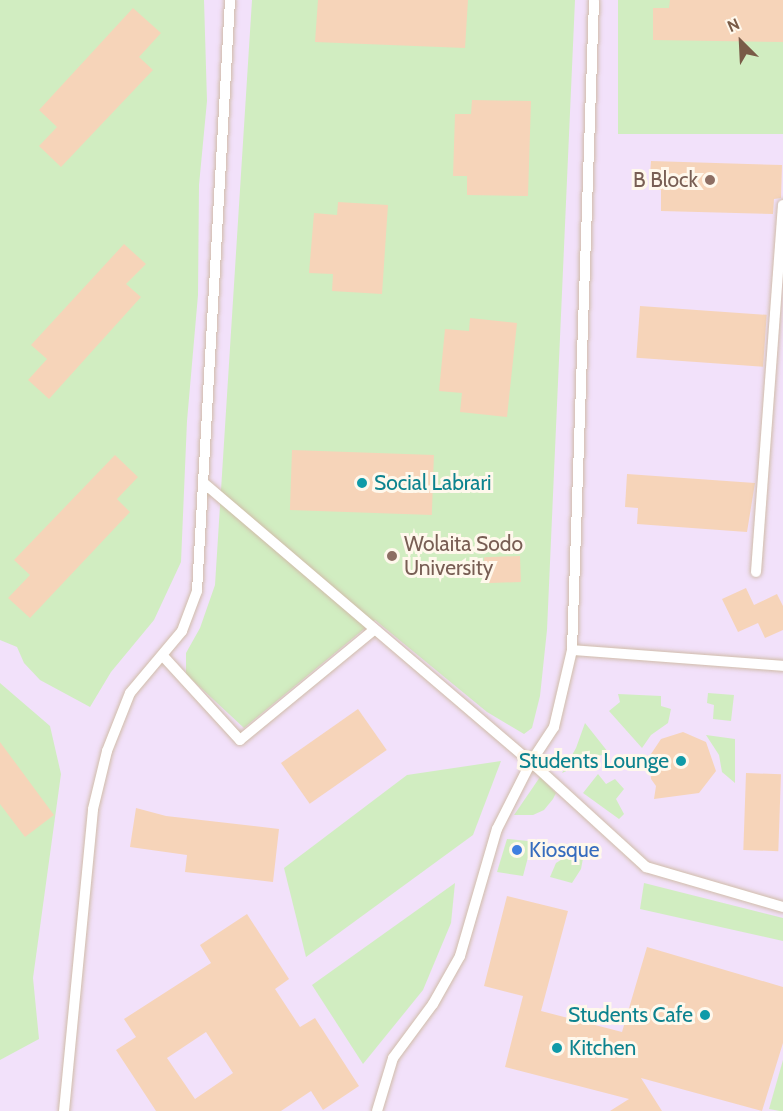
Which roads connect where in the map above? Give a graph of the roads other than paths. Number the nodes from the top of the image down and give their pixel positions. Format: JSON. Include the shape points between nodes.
{"nodes":[{"id":1,"x":230,"y":0,"type":"edge"},
{"id":2,"x":594,"y":0,"type":"edge"},
{"id":3,"x":783,"y":205,"type":"edge"},
{"id":4,"x":205,"y":484,"type":"junction"},
{"id":5,"x":756,"y":572,"type":"dead end"},
{"id":6,"x":374,"y":630,"type":"junction"},
{"id":7,"x":572,"y":650,"type":"junction"},
{"id":8,"x":164,"y":656,"type":"junction"},
{"id":9,"x":783,"y":666,"type":"edge"},
{"id":10,"x":531,"y":762,"type":"junction"},
{"id":11,"x":783,"y":907,"type":"edge"},
{"id":12,"x":64,"y":1111,"type":"edge"},
{"id":13,"x":378,"y":1111,"type":"edge"}],
"edges":[{"from":1,"to":4,"type":"lane"},
{"from":2,"to":7,"type":"lane"},
{"from":3,"to":5,"type":"lane"},
{"from":4,"to":6,"type":"lane"},
{"from":4,"to":8,"type":"lane","via":[[197,591],[182,631]]},
{"from":6,"to":8,"type":"lane","via":[[240,740]]},
{"from":6,"to":10,"type":"lane"},
{"from":7,"to":9,"type":"lane"},
{"from":7,"to":10,"type":"lane","via":[[554,727]]},
{"from":8,"to":12,"type":"lane","via":[[130,693],[107,751],[93,809]]},
{"from":10,"to":11,"type":"lane","via":[[646,867]]},
{"from":10,"to":13,"type":"lane","via":[[497,829],[460,956],[434,1004],[393,1058]]}]}
